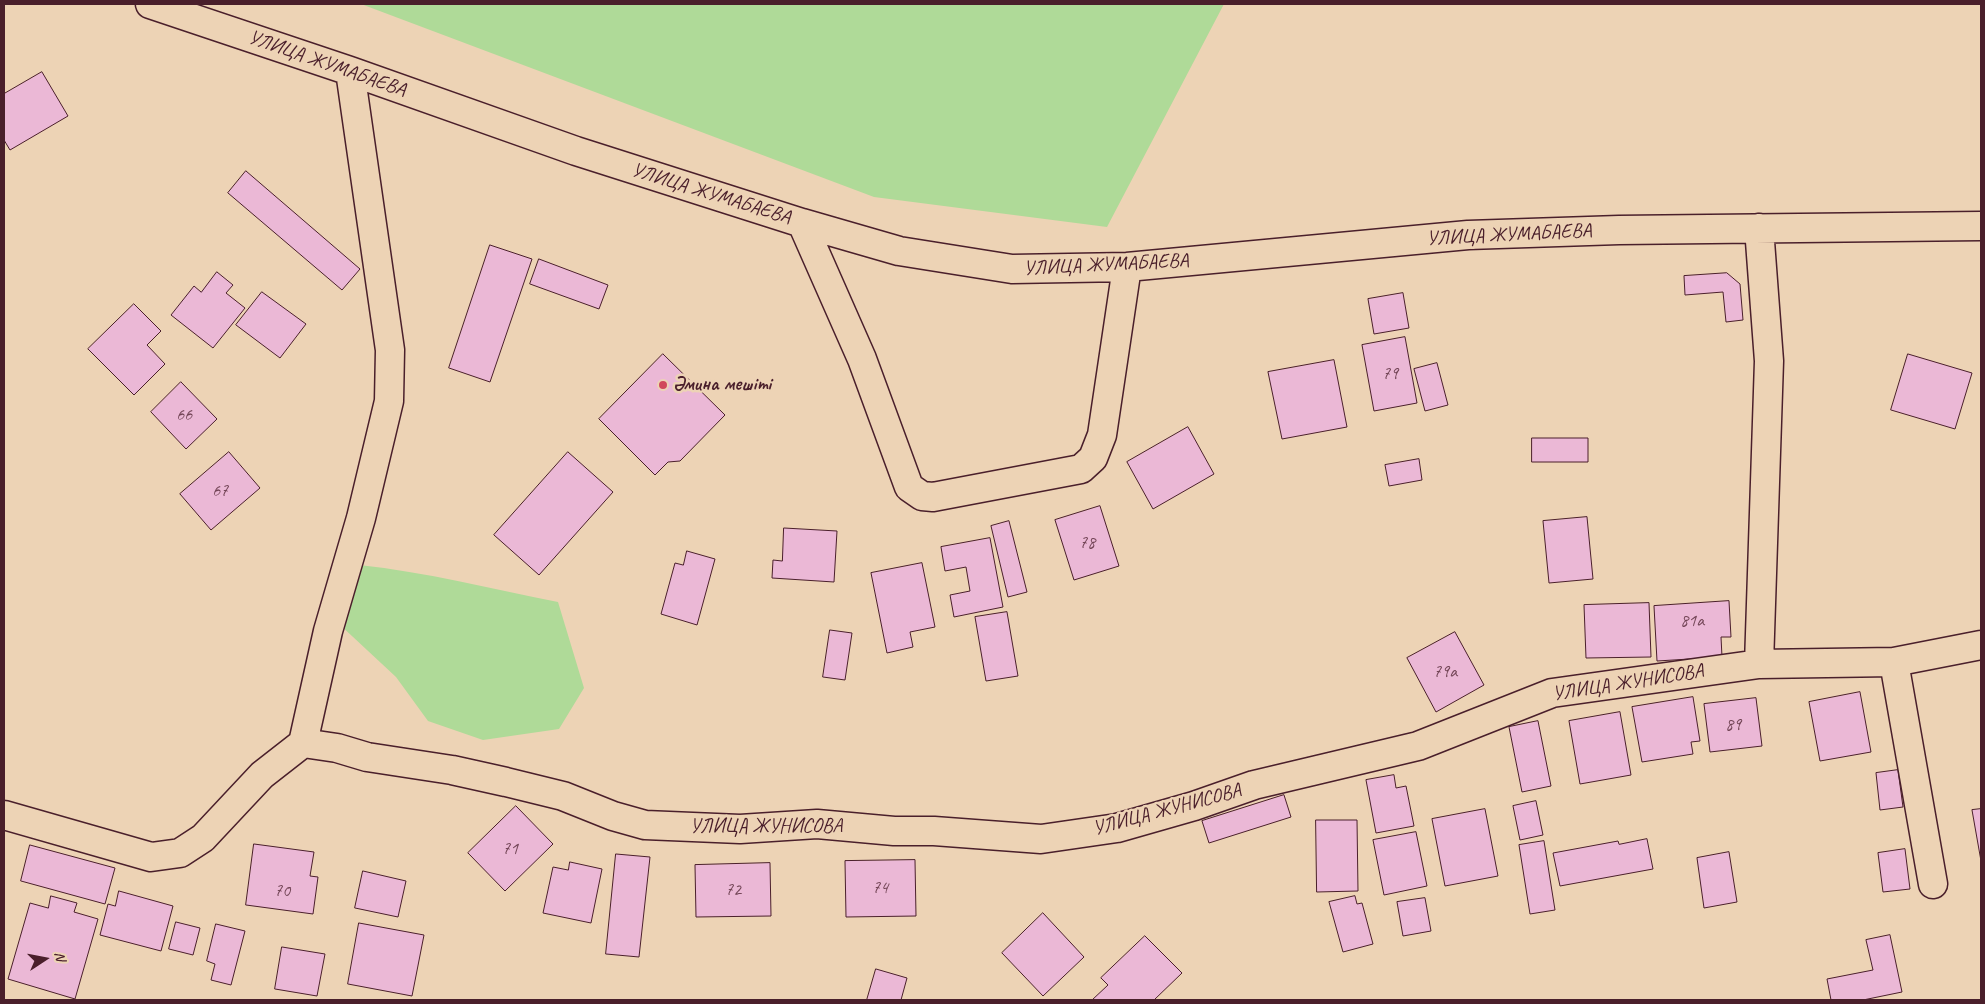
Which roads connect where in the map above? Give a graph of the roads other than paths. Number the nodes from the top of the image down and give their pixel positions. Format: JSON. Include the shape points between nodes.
{"nodes":[{"id":1,"x":150,"y":4,"type":"edge"},
{"id":2,"x":350,"y":71,"type":"junction"},
{"id":3,"x":802,"y":223,"type":"junction"},
{"id":4,"x":1981,"y":226,"type":"edge"},
{"id":5,"x":1759,"y":228,"type":"junction"},
{"id":6,"x":1127,"y":267,"type":"junction"},
{"id":7,"x":1981,"y":645,"type":"edge"},
{"id":8,"x":1894,"y":662,"type":"junction"},
{"id":9,"x":1759,"y":664,"type":"junction"},
{"id":10,"x":302,"y":742,"type":"junction"},
{"id":11,"x":4,"y":815,"type":"edge"},
{"id":12,"x":1933,"y":884,"type":"dead end"}],
"edges":[{"from":1,"to":2,"type":"street","name":"УЛИЦА ЖУМАБАЕВА"},
{"from":2,"to":3,"type":"street","name":"УЛИЦА ЖУМАБАЕВА","via":[[576,152]]},
{"from":2,"to":10,"type":"street","via":[[390,350],[389,401]]},
{"from":3,"to":6,"type":"street","name":"УЛИЦА ЖУМАБАЕВА","via":[[899,251],[1012,269]]},
{"from":3,"to":6,"type":"street","via":[[862,359],[909,486],[922,496],[934,497],[1081,469],[1093,458],[1102,434]]},
{"from":4,"to":5,"type":"street","name":"УЛИЦА ЖУМАБАЕВА"},
{"from":5,"to":6,"type":"street","name":"УЛИЦА ЖУМАБАЕВА","via":[[1468,235]]},
{"from":5,"to":9,"type":"street","via":[[1769,361]]},
{"from":7,"to":8,"type":"street","name":"УЛИЦА ЖУНИСОВА"},
{"from":8,"to":9,"type":"street","name":"УЛИЦА ЖУНИСОВА"},
{"from":8,"to":12,"type":"street"},
{"from":9,"to":10,"type":"street","name":"УЛИЦА ЖУНИСОВА","via":[[1552,693],[1418,746],[1254,785],[1117,828],[1041,839],[817,824],[740,830],[645,825],[563,796],[506,782]]},
{"from":10,"to":11,"type":"street","via":[[262,775],[203,838],[180,853],[151,857]]}]}
